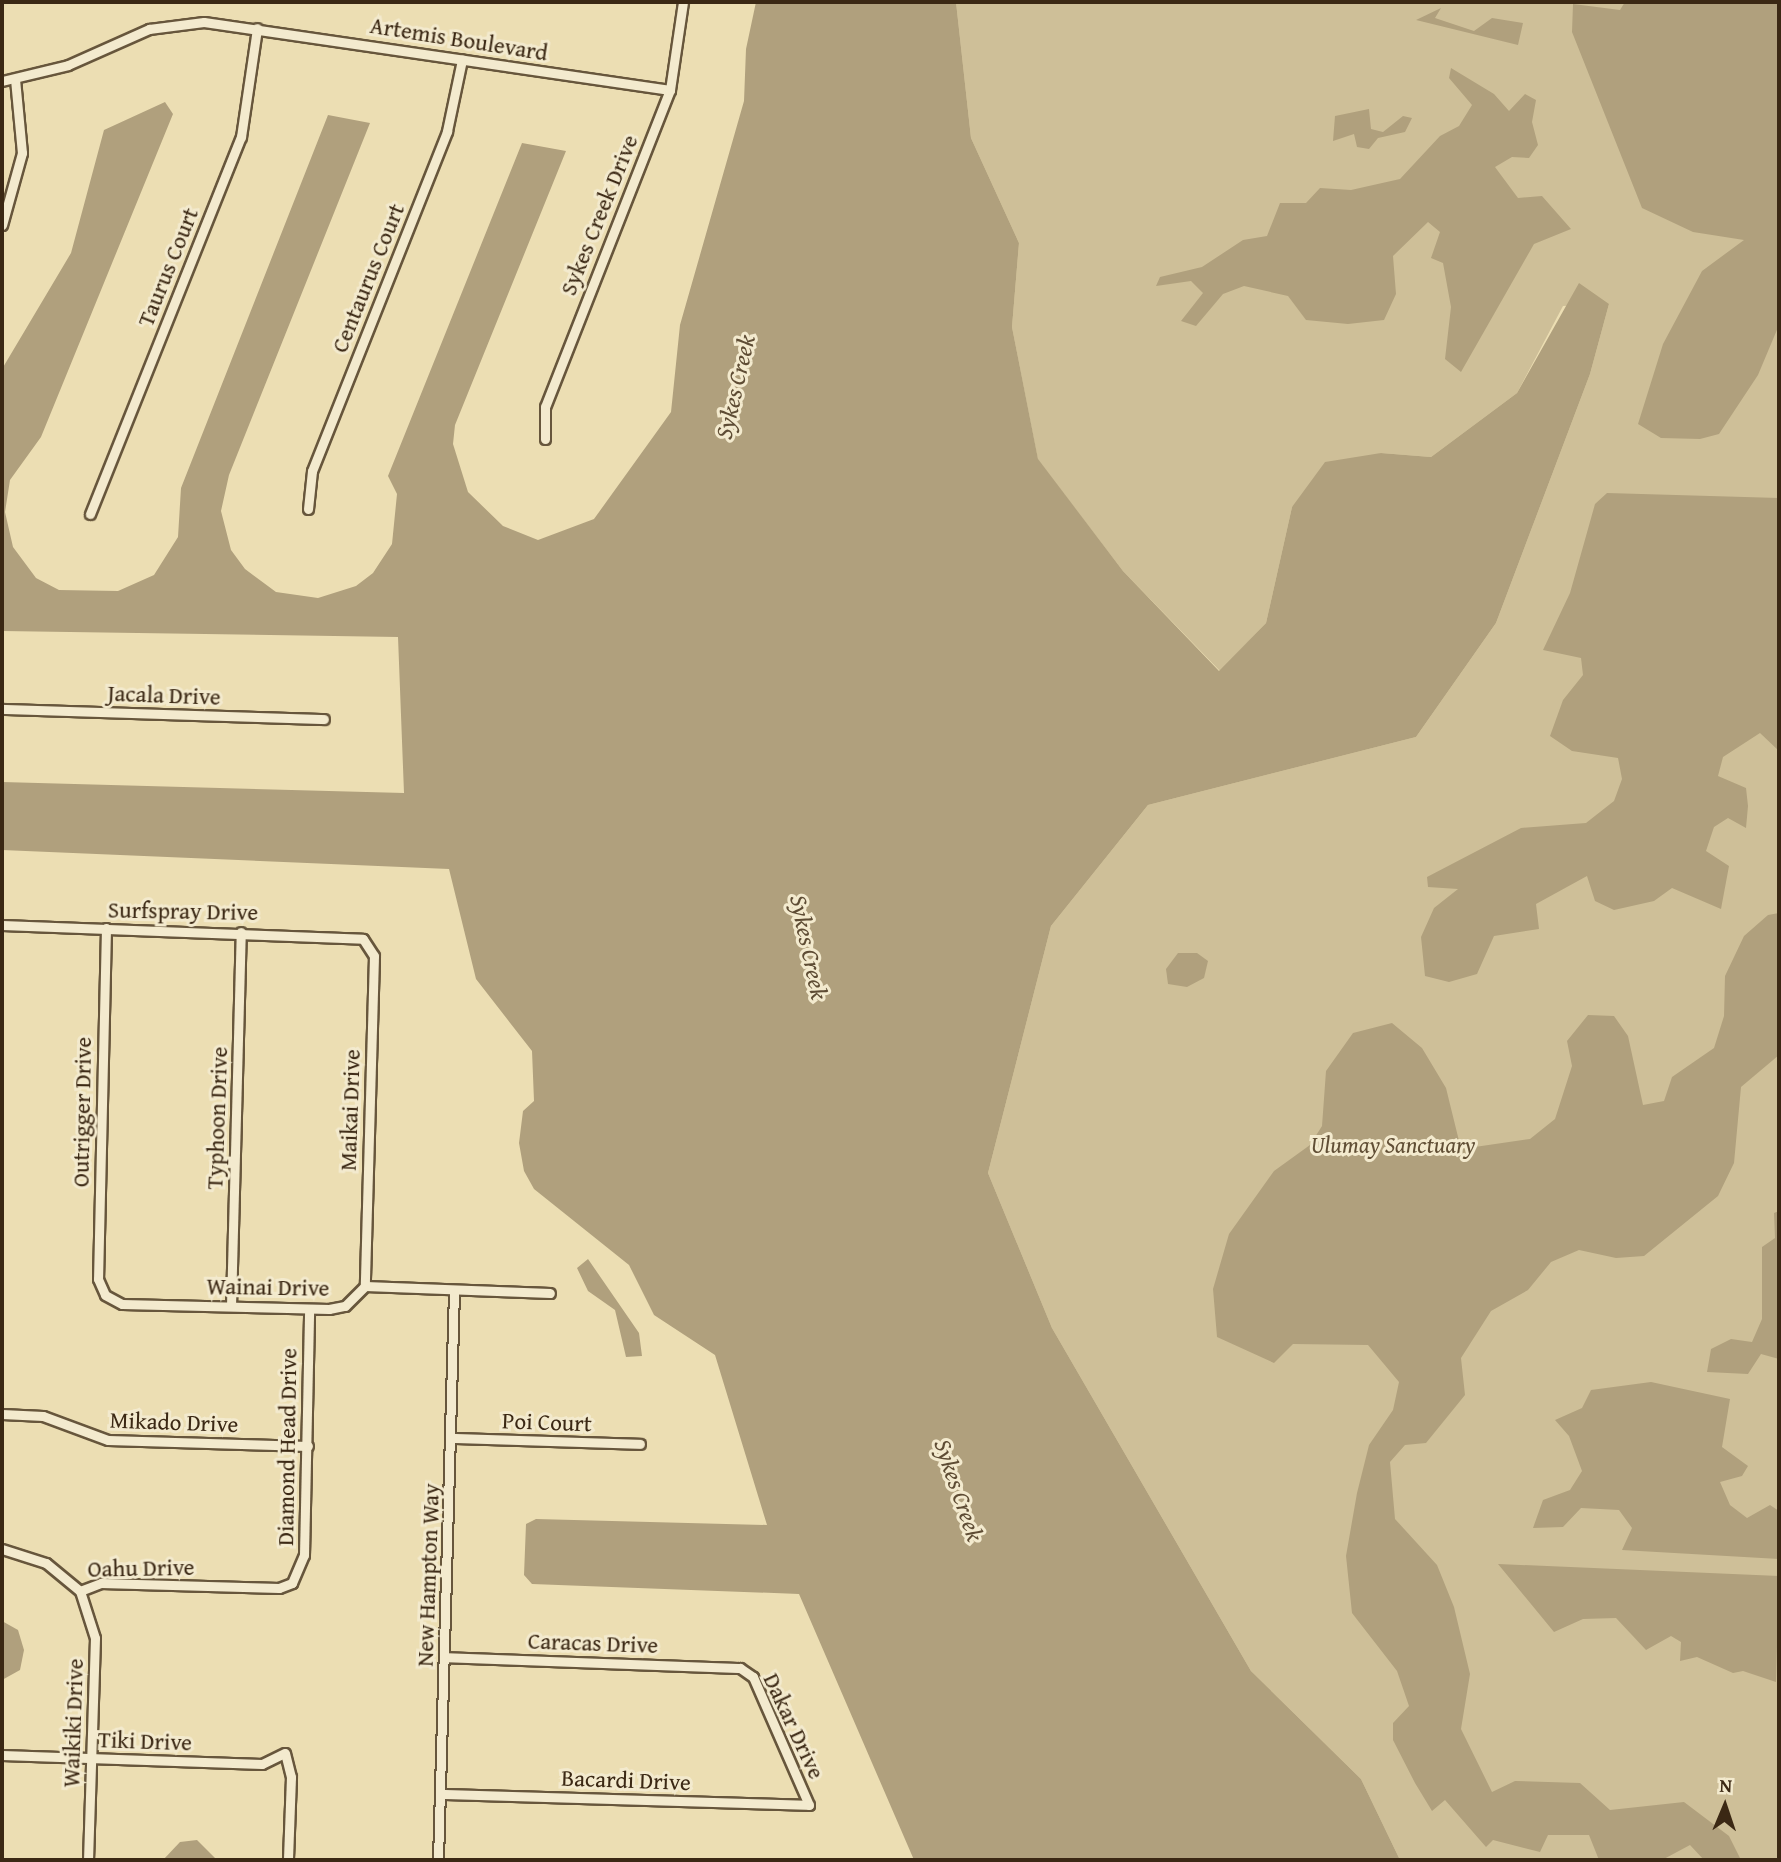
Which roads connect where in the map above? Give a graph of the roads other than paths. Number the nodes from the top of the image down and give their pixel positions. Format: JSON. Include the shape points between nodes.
{"nodes":[{"id":1,"x":684,"y":2,"type":"edge"},
{"id":2,"x":257,"y":28,"type":"junction"},
{"id":3,"x":462,"y":60,"type":"junction"},
{"id":4,"x":15,"y":79,"type":"junction"},
{"id":5,"x":2,"y":80,"type":"edge"},
{"id":6,"x":670,"y":90,"type":"junction"},
{"id":7,"x":2,"y":225,"type":"edge"},
{"id":8,"x":545,"y":439,"type":"dead end"},
{"id":9,"x":308,"y":509,"type":"dead end"},
{"id":10,"x":90,"y":514,"type":"dead end"},
{"id":11,"x":2,"y":709,"type":"edge"},
{"id":12,"x":324,"y":719,"type":"dead end"},
{"id":13,"x":2,"y":925,"type":"edge"},
{"id":14,"x":106,"y":928,"type":"junction"},
{"id":15,"x":241,"y":932,"type":"junction"},
{"id":16,"x":363,"y":939,"type":"joint"},
{"id":17,"x":365,"y":1286,"type":"junction"},
{"id":18,"x":454,"y":1290,"type":"junction"},
{"id":19,"x":550,"y":1293,"type":"dead end"},
{"id":20,"x":105,"y":1295,"type":"joint"},
{"id":21,"x":231,"y":1306,"type":"junction"},
{"id":22,"x":309,"y":1309,"type":"junction"},
{"id":23,"x":2,"y":1414,"type":"edge"},
{"id":24,"x":452,"y":1438,"type":"junction"},
{"id":25,"x":640,"y":1444,"type":"dead end"},
{"id":26,"x":308,"y":1446,"type":"junction"},
{"id":27,"x":2,"y":1549,"type":"edge"},
{"id":28,"x":292,"y":1583,"type":"joint"},
{"id":29,"x":80,"y":1591,"type":"junction"},
{"id":30,"x":445,"y":1657,"type":"junction"},
{"id":31,"x":740,"y":1668,"type":"joint"},
{"id":32,"x":2,"y":1755,"type":"edge"},
{"id":33,"x":91,"y":1759,"type":"junction"},
{"id":34,"x":441,"y":1794,"type":"junction"},
{"id":35,"x":809,"y":1805,"type":"joint"},
{"id":36,"x":88,"y":1860,"type":"edge"},
{"id":37,"x":288,"y":1860,"type":"edge"},
{"id":38,"x":438,"y":1860,"type":"edge"}],
"edges":[{"from":1,"to":6,"type":"street","name":"Sykes Creek Drive"},
{"from":2,"to":3,"type":"street","name":"Artemis Boulevard"},
{"from":2,"to":4,"type":"street","name":"Artemis Boulevard","via":[[204,22],[164,25],[68,65]]},
{"from":2,"to":10,"type":"street","name":"Taurus Court","via":[[241,137]]},
{"from":3,"to":6,"type":"street","name":"Artemis Boulevard"},
{"from":3,"to":9,"type":"street","name":"Centaurus Court","via":[[447,131],[312,471]]},
{"from":4,"to":5,"type":"street","name":"Artemis Boulevard"},
{"from":4,"to":7,"type":"street","via":[[22,153]]},
{"from":6,"to":8,"type":"street","name":"Sykes Creek Drive","via":[[545,407]]},
{"from":11,"to":12,"type":"street","name":"Jacala Drive"},
{"from":13,"to":14,"type":"street","name":"Surfspray Drive"},
{"from":14,"to":15,"type":"street","name":"Surfspray Drive"},
{"from":14,"to":20,"type":"street","name":"Outrigger Drive","via":[[97,1279]]},
{"from":15,"to":16,"type":"street","name":"Surfspray Drive"},
{"from":15,"to":21,"type":"street","name":"Typhoon Drive"},
{"from":16,"to":17,"type":"street","name":"Maikai Drive","via":[[374,956]]},
{"from":17,"to":18,"type":"street"},
{"from":17,"to":22,"type":"street","name":"Wainai Drive","via":[[345,1306]]},
{"from":18,"to":19,"type":"street"},
{"from":18,"to":24,"type":"street","name":"New Hampton Way"},
{"from":20,"to":21,"type":"street","name":"Wainai Drive","via":[[122,1304]]},
{"from":21,"to":22,"type":"street","name":"Wainai Drive"},
{"from":22,"to":26,"type":"street","name":"Diamond Head Drive"},
{"from":23,"to":26,"type":"street","name":"Mikado Drive","via":[[43,1416],[108,1440]]},
{"from":24,"to":25,"type":"street","name":"Poi Court"},
{"from":24,"to":30,"type":"street","name":"New Hampton Way"},
{"from":26,"to":28,"type":"street","name":"Diamond Head Drive","via":[[304,1555]]},
{"from":27,"to":29,"type":"street","name":"Oahu Drive","via":[[46,1563]]},
{"from":28,"to":29,"type":"street","name":"Oahu Drive","via":[[279,1588],[101,1583]]},
{"from":29,"to":33,"type":"street","name":"Waikiki Drive","via":[[95,1638]]},
{"from":30,"to":31,"type":"street","name":"Caracas Drive"},
{"from":30,"to":34,"type":"street","name":"New Hampton Way"},
{"from":31,"to":35,"type":"street","name":"Dakar Drive","via":[[753,1677]]},
{"from":32,"to":33,"type":"street","name":"Tiki Drive"},
{"from":33,"to":36,"type":"street","name":"Waikiki Drive"},
{"from":33,"to":37,"type":"street","name":"Tiki Drive","via":[[262,1764],[285,1753],[290,1777]]},
{"from":34,"to":35,"type":"street","name":"Bacardi Drive"},
{"from":34,"to":38,"type":"street","name":"New Hampton Way"}]}
